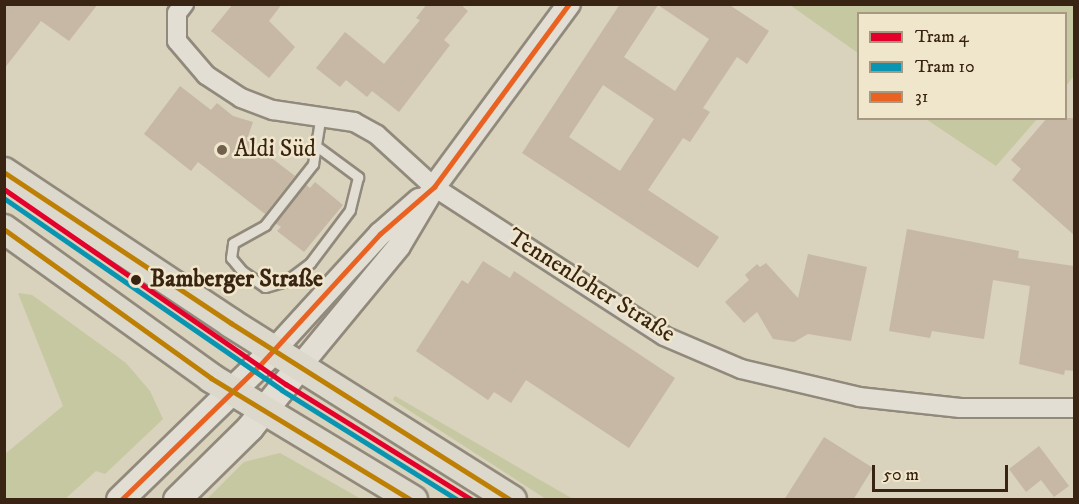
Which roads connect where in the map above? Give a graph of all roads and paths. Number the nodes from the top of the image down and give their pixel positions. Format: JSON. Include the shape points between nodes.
{"nodes":[{"id":1,"x":184,"y":4,"type":"edge"},
{"id":2,"x":569,"y":4,"type":"edge"},
{"id":3,"x":321,"y":114,"type":"junction"},
{"id":4,"x":319,"y":148,"type":"junction"},
{"id":5,"x":4,"y":159,"type":"edge"},
{"id":6,"x":4,"y":172,"type":"edge"},
{"id":7,"x":434,"y":188,"type":"junction"},
{"id":8,"x":29,"y":189,"type":"junction"},
{"id":9,"x":4,"y":230,"type":"edge"},
{"id":10,"x":274,"y":350,"type":"junction"},
{"id":11,"x":301,"y":365,"type":"junction"},
{"id":12,"x":232,"y":391,"type":"junction"},
{"id":13,"x":1074,"y":408,"type":"edge"},
{"id":14,"x":265,"y":410,"type":"junction"},
{"id":15,"x":120,"y":500,"type":"edge"},
{"id":16,"x":177,"y":500,"type":"edge"},
{"id":17,"x":413,"y":500,"type":"edge"},
{"id":18,"x":512,"y":500,"type":"edge"}],
"edges":[{"from":1,"to":3,"type":"street","name":"Tennenloher Straße","via":[[177,13],[177,41],[206,75],[241,98],[273,110]]},
{"from":2,"to":7,"type":"street"},
{"from":3,"to":4,"type":"lane"},
{"from":3,"to":7,"type":"street","name":"Tennenloher Straße","via":[[354,122],[377,135]]},
{"from":4,"to":4,"type":"lane","via":[[313,164],[265,225],[233,243],[231,258],[265,287],[286,281],[310,262],[350,210],[358,177]]},
{"from":5,"to":8,"type":"lane"},
{"from":6,"to":8,"type":"main road"},
{"from":7,"to":10,"type":"street","via":[[380,234]]},
{"from":7,"to":11,"type":"street","via":[[399,246]]},
{"from":7,"to":13,"type":"street","name":"Tennenloher Straße","via":[[664,336],[741,369],[859,397],[960,408]]},
{"from":8,"to":10,"type":"main road"},
{"from":9,"to":12,"type":"main road"},
{"from":10,"to":11,"type":"main road"},
{"from":10,"to":12,"type":"main road"},
{"from":11,"to":14,"type":"main road"},
{"from":11,"to":18,"type":"main road"},
{"from":12,"to":14,"type":"main road"},
{"from":12,"to":15,"type":"main road"},
{"from":14,"to":16,"type":"main road"},
{"from":14,"to":17,"type":"main road"}]}
